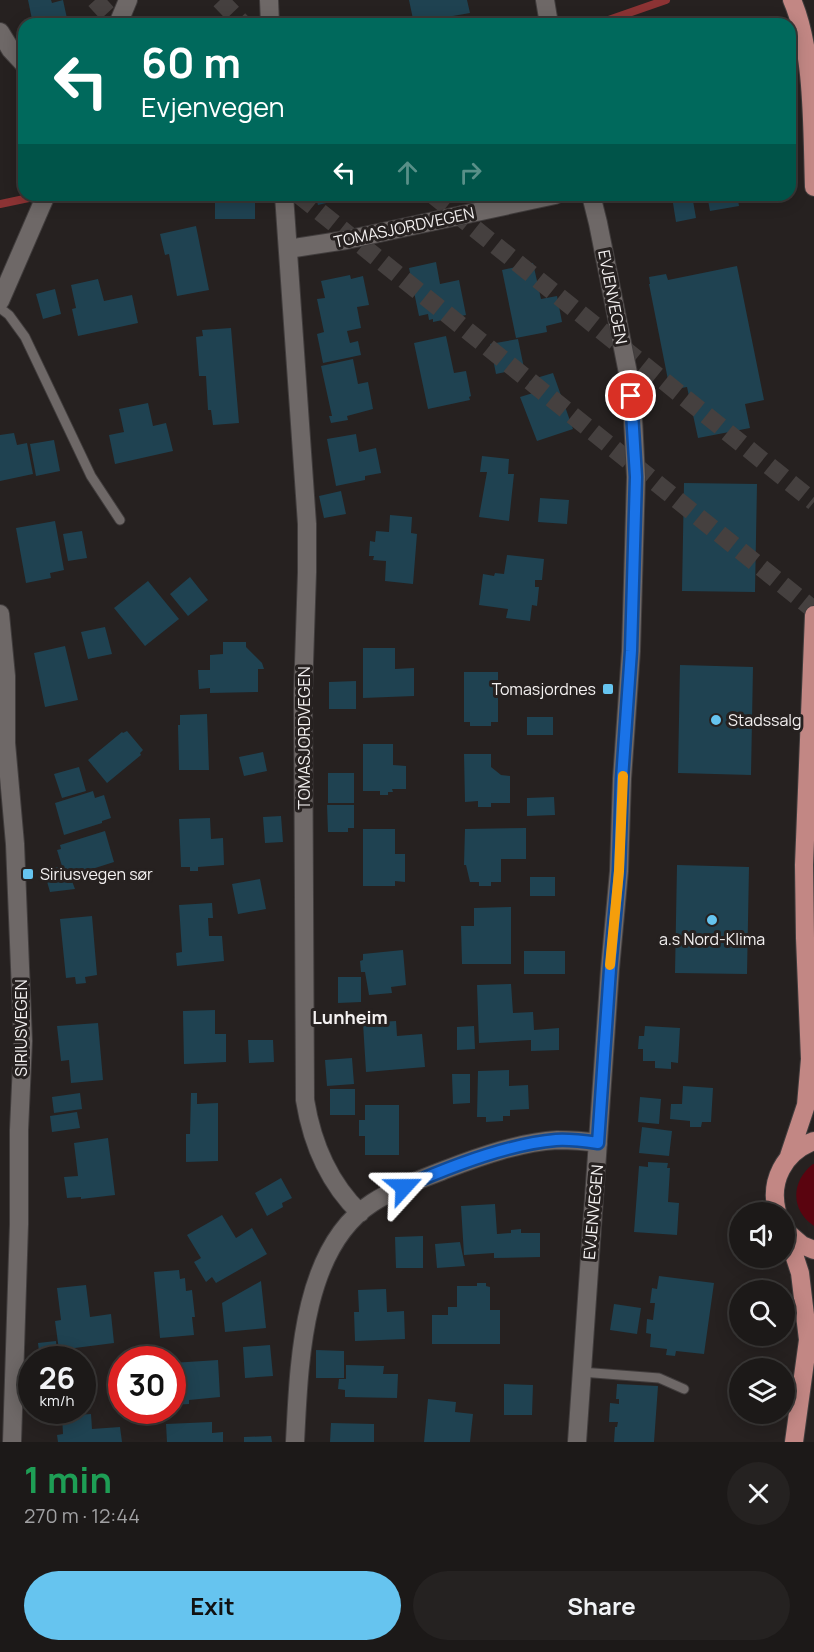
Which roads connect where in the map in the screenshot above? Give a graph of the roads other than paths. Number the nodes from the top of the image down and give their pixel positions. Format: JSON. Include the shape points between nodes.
{"nodes":[{"id":1,"x":128,"y":0,"type":"edge"},
{"id":2,"x":269,"y":0,"type":"edge"},
{"id":3,"x":545,"y":0,"type":"edge"},
{"id":4,"x":792,"y":0,"type":"edge"},
{"id":5,"x":120,"y":18,"type":"edge"},
{"id":6,"x":270,"y":18,"type":"edge"},
{"id":7,"x":548,"y":18,"type":"edge"},
{"id":8,"x":0,"y":32,"type":"edge"},
{"id":9,"x":18,"y":58,"type":"edge"},
{"id":10,"x":814,"y":187,"type":"edge"},
{"id":11,"x":43,"y":201,"type":"edge"},
{"id":12,"x":284,"y":201,"type":"edge"},
{"id":13,"x":527,"y":201,"type":"edge"},
{"id":14,"x":593,"y":201,"type":"edge"},
{"id":15,"x":288,"y":249,"type":"junction"},
{"id":16,"x":0,"y":301,"type":"edge"},
{"id":17,"x":0,"y":308,"type":"edge"},
{"id":18,"x":120,"y":520,"type":"dead end"},
{"id":19,"x":0,"y":614,"type":"edge"},
{"id":20,"x":814,"y":615,"type":"edge"},
{"id":21,"x":814,"y":1140,"type":"edge"},
{"id":22,"x":598,"y":1143,"type":"junction"},
{"id":23,"x":789,"y":1156,"type":"junction"},
{"id":24,"x":775,"y":1202,"type":"edge"},
{"id":25,"x":360,"y":1213,"type":"junction"},
{"id":26,"x":795,"y":1239,"type":"edge"},
{"id":27,"x":814,"y":1250,"type":"edge"},
{"id":28,"x":795,"y":1258,"type":"edge"},
{"id":29,"x":811,"y":1334,"type":"edge"},
{"id":30,"x":581,"y":1372,"type":"junction"},
{"id":31,"x":684,"y":1389,"type":"dead end"},
{"id":32,"x":12,"y":1442,"type":"edge"},
{"id":33,"x":295,"y":1442,"type":"edge"},
{"id":34,"x":577,"y":1442,"type":"edge"},
{"id":35,"x":794,"y":1442,"type":"edge"}],
"edges":[{"from":1,"to":5,"type":"street"},
{"from":2,"to":6,"type":"street"},
{"from":3,"to":7,"type":"street"},
{"from":4,"to":10,"type":"main road","via":[[805,35],[810,75]]},
{"from":8,"to":9,"type":"street"},
{"from":11,"to":16,"type":"street"},
{"from":12,"to":15,"type":"street","name":"TOMASJORDVEGEN"},
{"from":13,"to":15,"type":"street","name":"TOMASJORDVEGEN"},
{"from":14,"to":22,"type":"street","name":"EVJENVEGEN","via":[[628,373],[636,477],[619,871]]},
{"from":15,"to":25,"type":"street","name":"TOMASJORDVEGEN","via":[[308,572],[303,685],[305,1100],[311,1133],[324,1164]]},
{"from":17,"to":18,"type":"lane","via":[[25,338],[91,476]]},
{"from":19,"to":32,"type":"street","name":"SIRIUSVEGEN","via":[[16,855],[22,1030]]},
{"from":20,"to":23,"type":"main road","via":[[804,865],[810,1070],[806,1105]]},
{"from":21,"to":23,"type":"main road"},
{"from":22,"to":25,"type":"street","via":[[540,1142],[491,1154],[395,1191]]},
{"from":22,"to":30,"type":"street","name":"EVJENVEGEN"},
{"from":23,"to":24,"type":"main road","via":[[776,1182]]},
{"from":25,"to":33,"type":"street","via":[[330,1253],[309,1310],[299,1364]]},
{"from":26,"to":27,"type":"main road"},
{"from":28,"to":29,"type":"main road"},
{"from":29,"to":35,"type":"main road"},
{"from":30,"to":31,"type":"lane","via":[[659,1378]]},
{"from":30,"to":34,"type":"street","name":"EVJENVEGEN"}]}
